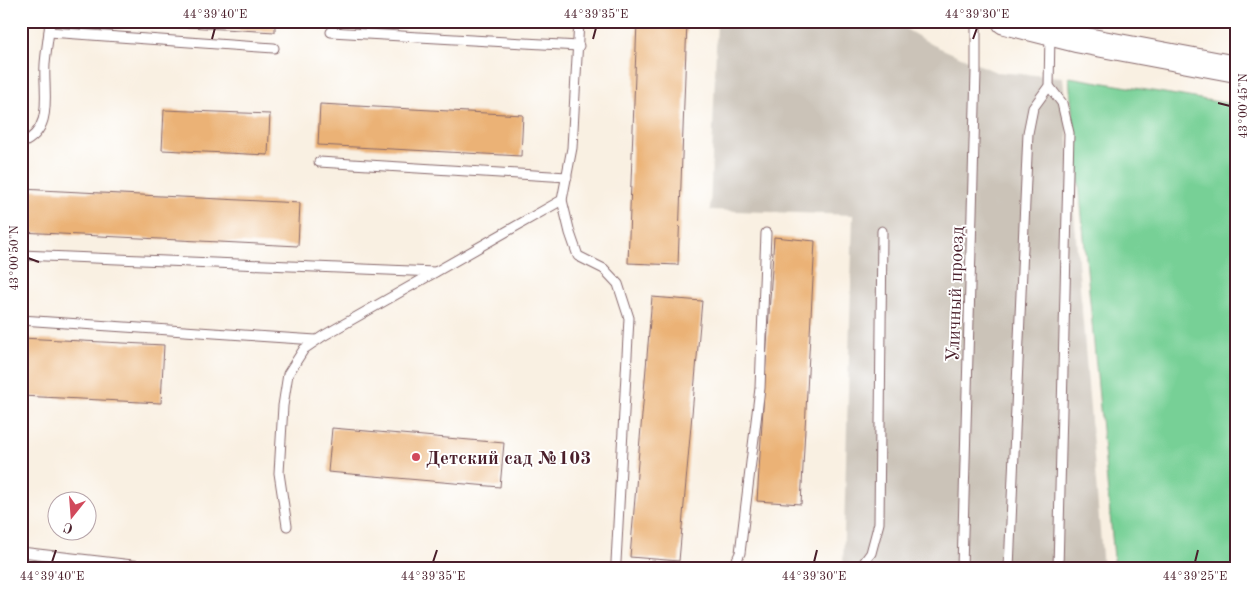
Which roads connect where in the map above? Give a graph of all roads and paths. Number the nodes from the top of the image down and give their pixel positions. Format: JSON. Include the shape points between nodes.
{"nodes":[{"id":1,"x":50,"y":21,"type":"edge"},
{"id":2,"x":579,"y":21,"type":"edge"},
{"id":3,"x":976,"y":21,"type":"edge"},
{"id":4,"x":1005,"y":21,"type":"edge"},
{"id":5,"x":49,"y":32,"type":"junction"},
{"id":6,"x":331,"y":32,"type":"dead end"},
{"id":7,"x":1050,"y":33,"type":"junction"},
{"id":8,"x":579,"y":46,"type":"junction"},
{"id":9,"x":274,"y":48,"type":"dead end"},
{"id":10,"x":1236,"y":69,"type":"edge"},
{"id":11,"x":1049,"y":86,"type":"junction"},
{"id":12,"x":21,"y":144,"type":"edge"},
{"id":13,"x":319,"y":162,"type":"dead end"},
{"id":14,"x":567,"y":176,"type":"junction"},
{"id":15,"x":562,"y":200,"type":"junction"},
{"id":16,"x":882,"y":231,"type":"dead end"},
{"id":17,"x":766,"y":233,"type":"dead end"},
{"id":18,"x":21,"y":255,"type":"edge"},
{"id":19,"x":436,"y":272,"type":"junction"},
{"id":20,"x":21,"y":320,"type":"edge"},
{"id":21,"x":316,"y":340,"type":"junction"},
{"id":22,"x":287,"y":526,"type":"dead end"},
{"id":23,"x":21,"y":552,"type":"edge"},
{"id":24,"x":616,"y":562,"type":"dead end"},
{"id":25,"x":734,"y":566,"type":"edge"},
{"id":26,"x":158,"y":568,"type":"edge"},
{"id":27,"x":751,"y":568,"type":"edge"},
{"id":28,"x":860,"y":568,"type":"edge"},
{"id":29,"x":962,"y":568,"type":"edge"},
{"id":30,"x":1009,"y":568,"type":"edge"},
{"id":31,"x":1058,"y":568,"type":"edge"}],
"edges":[{"from":1,"to":5,"type":"lane"},
{"from":2,"to":8,"type":"lane"},
{"from":3,"to":29,"type":"lane","name":"Уличный проезд"},
{"from":4,"to":7,"type":"main road"},
{"from":5,"to":9,"type":"lane"},
{"from":5,"to":12,"type":"lane","via":[[45,116],[38,132]]},
{"from":6,"to":8,"type":"lane"},
{"from":7,"to":10,"type":"main road"},
{"from":7,"to":11,"type":"lane"},
{"from":8,"to":14,"type":"lane"},
{"from":11,"to":30,"type":"lane","via":[[1033,108],[1028,133]]},
{"from":11,"to":31,"type":"lane","via":[[1062,103],[1069,133]]},
{"from":13,"to":14,"type":"lane"},
{"from":14,"to":15,"type":"lane"},
{"from":15,"to":19,"type":"lane"},
{"from":15,"to":24,"type":"lane","via":[[578,256],[604,269],[618,284],[629,318]]},
{"from":16,"to":28,"type":"lane","via":[[879,523],[871,553]]},
{"from":17,"to":25,"type":"lane","via":[[760,388],[740,552]]},
{"from":18,"to":19,"type":"lane"},
{"from":19,"to":21,"type":"lane"},
{"from":20,"to":21,"type":"lane"},
{"from":21,"to":22,"type":"lane","via":[[304,349],[286,382],[279,473]]},
{"from":23,"to":26,"type":"lane"},
{"from":25,"to":27,"type":"lane"}]}
